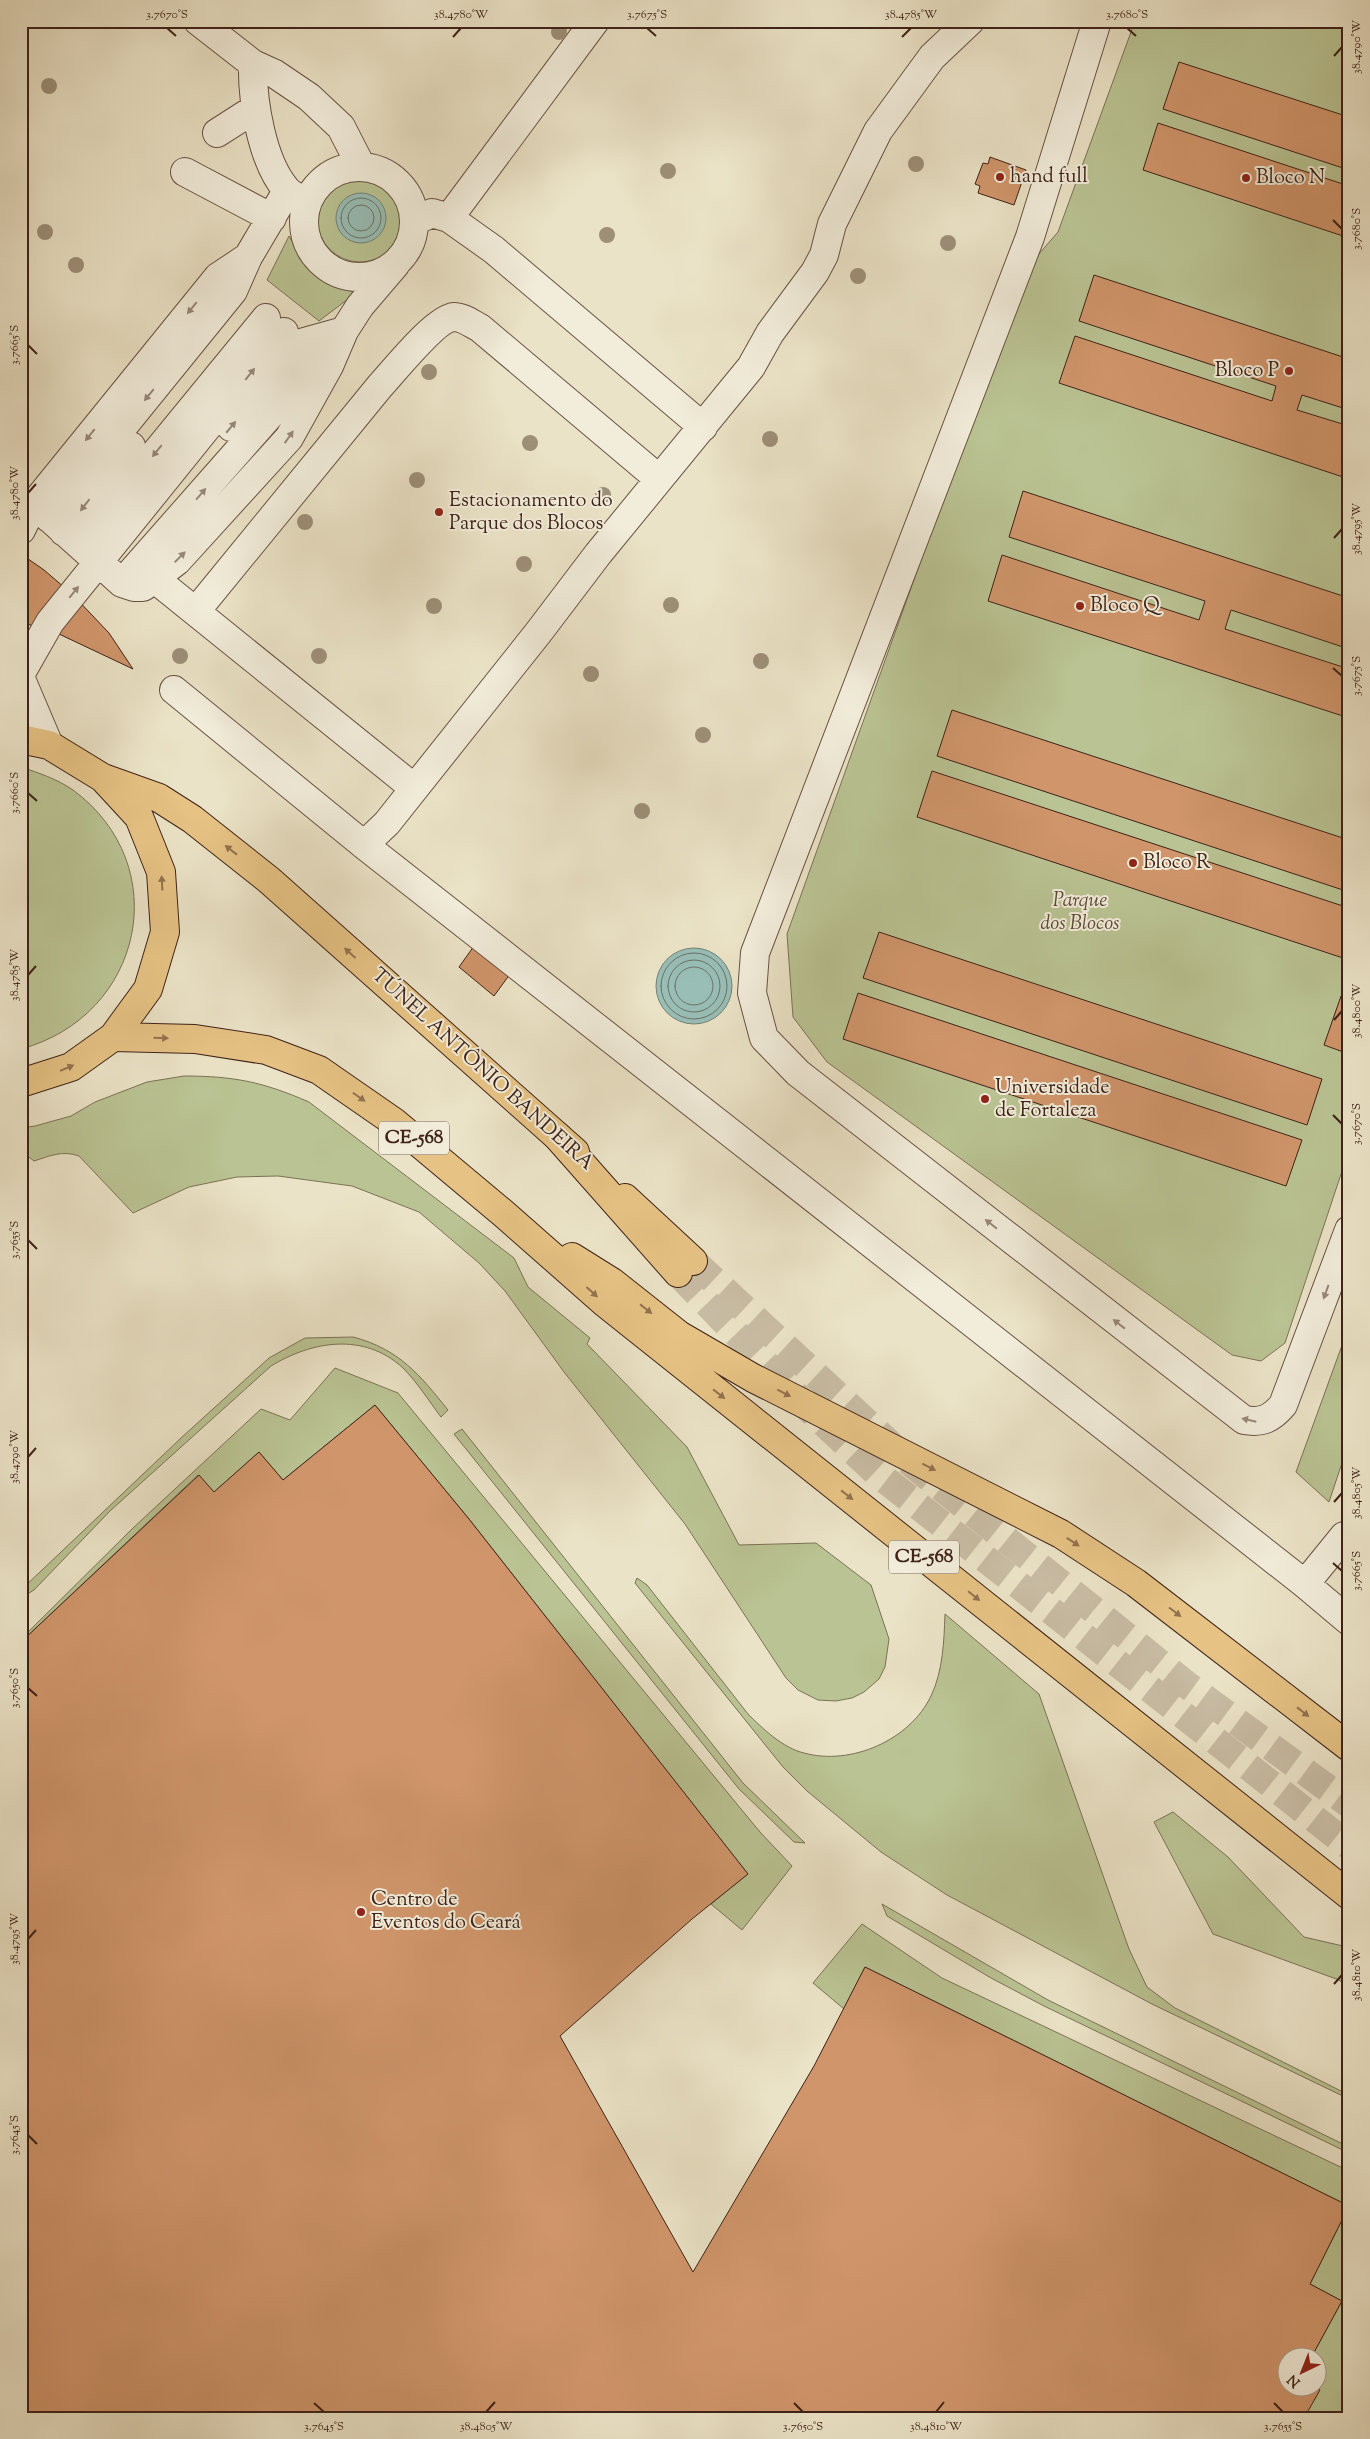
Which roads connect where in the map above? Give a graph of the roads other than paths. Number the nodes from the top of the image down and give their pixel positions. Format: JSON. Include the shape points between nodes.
{"nodes":[{"id":1,"x":198,"y":21,"type":"edge"},
{"id":2,"x":594,"y":21,"type":"edge"},
{"id":3,"x":970,"y":21,"type":"edge"},
{"id":4,"x":1097,"y":21,"type":"edge"},
{"id":5,"x":253,"y":64,"type":"junction"},
{"id":6,"x":256,"y":108,"type":"junction"},
{"id":7,"x":217,"y":133,"type":"dead end"},
{"id":8,"x":361,"y":166,"type":"junction"},
{"id":9,"x":185,"y":172,"type":"dead end"},
{"id":10,"x":297,"y":197,"type":"junction"},
{"id":11,"x":272,"y":218,"type":"junction"},
{"id":12,"x":448,"y":218,"type":"junction"},
{"id":13,"x":415,"y":221,"type":"junction"},
{"id":14,"x":394,"y":265,"type":"junction"},
{"id":15,"x":232,"y":290,"type":"junction"},
{"id":16,"x":300,"y":343,"type":"junction"},
{"id":17,"x":703,"y":427,"type":"junction"},
{"id":18,"x":659,"y":479,"type":"junction"},
{"id":19,"x":21,"y":530,"type":"edge"},
{"id":20,"x":80,"y":545,"type":"junction"},
{"id":21,"x":155,"y":579,"type":"junction"},
{"id":22,"x":196,"y":611,"type":"junction"},
{"id":23,"x":21,"y":673,"type":"edge"},
{"id":24,"x":21,"y":679,"type":"edge"},
{"id":25,"x":174,"y":690,"type":"dead end"},
{"id":26,"x":21,"y":739,"type":"edge"},
{"id":27,"x":49,"y":745,"type":"junction"},
{"id":28,"x":104,"y":778,"type":"junction"},
{"id":29,"x":414,"y":788,"type":"junction"},
{"id":30,"x":364,"y":845,"type":"junction"},
{"id":31,"x":113,"y":1037,"type":"junction"},
{"id":32,"x":21,"y":1084,"type":"edge"},
{"id":33,"x":504,"y":1214,"type":"junction"},
{"id":34,"x":1349,"y":1230,"type":"edge"},
{"id":35,"x":686,"y":1267,"type":"tunnel mouth"},
{"id":36,"x":1347,"y":1534,"type":"edge"},
{"id":37,"x":1305,"y":1584,"type":"junction"},
{"id":38,"x":1349,"y":1621,"type":"edge"},
{"id":39,"x":1349,"y":1747,"type":"edge"},
{"id":40,"x":1349,"y":1895,"type":"edge"}],
"edges":[{"from":1,"to":5,"type":"lane"},
{"from":2,"to":12,"type":"lane"},
{"from":3,"to":17,"type":"lane","via":[[932,57],[878,131],[832,224],[824,255],[815,272],[770,332],[751,367]]},
{"from":34,"to":4,"type":"lane","one_way":true,"via":[[1283,1405],[1274,1417],[1259,1422],[1244,1420],[798,1074],[764,1038],[752,993],[755,953],[1030,237]]},
{"from":5,"to":6,"type":"lane"},
{"from":5,"to":8,"type":"lane","via":[[275,74],[309,97],[341,127]]},
{"from":6,"to":7,"type":"lane"},
{"from":6,"to":10,"type":"lane","via":[[265,151]]},
{"from":8,"to":10,"type":"lane","via":[[328,176],[316,188]]},
{"from":8,"to":13,"type":"lane","via":[[392,178],[404,190],[412,204]]},
{"from":9,"to":11,"type":"lane"},
{"from":10,"to":11,"type":"lane"},
{"from":10,"to":14,"type":"lane","via":[[306,238],[314,255],[327,267],[343,275],[361,278],[379,274]]},
{"from":11,"to":15,"type":"lane"},
{"from":12,"to":13,"type":"lane","via":[[432,213]]},
{"from":12,"to":17,"type":"lane","via":[[494,250]]},
{"from":13,"to":14,"type":"lane","via":[[413,238],[406,253]]},
{"from":14,"to":16,"type":"lane","via":[[344,331]]},
{"from":15,"to":16,"type":"lane"},
{"from":15,"to":20,"type":"lane","one_way":true},
{"from":15,"to":20,"type":"lane","one_way":true},
{"from":16,"to":20,"type":"lane"},
{"from":20,"to":16,"type":"lane","one_way":true},
{"from":21,"to":16,"type":"lane","one_way":true,"via":[[190,547],[289,438]]},
{"from":17,"to":18,"type":"lane"},
{"from":18,"to":22,"type":"lane","via":[[480,328],[454,317],[443,320],[380,386]]},
{"from":18,"to":29,"type":"lane"},
{"from":19,"to":20,"type":"lane"},
{"from":20,"to":21,"type":"lane","via":[[138,588]]},
{"from":23,"to":20,"type":"lane","one_way":true,"via":[[50,622]]},
{"from":21,"to":22,"type":"lane"},
{"from":22,"to":29,"type":"lane"},
{"from":24,"to":27,"type":"lane"},
{"from":25,"to":30,"type":"lane"},
{"from":26,"to":27,"type":"main road"},
{"from":27,"to":28,"type":"main road"},
{"from":31,"to":28,"type":"main road","one_way":true,"via":[[148,989],[165,932],[161,872],[139,817]]},
{"from":35,"to":28,"type":"main road","name":"TÚNEL ANTÔNIO BANDEIRA","one_way":true,"via":[[557,1136],[269,880],[192,819],[158,798]]},
{"from":29,"to":30,"type":"lane"},
{"from":30,"to":37,"type":"lane"},
{"from":32,"to":31,"type":"main road","one_way":true,"via":[[71,1067]]},
{"from":31,"to":33,"type":"main road","number":"CE-568","one_way":true,"via":[[195,1039],[266,1050],[319,1070],[394,1122]]},
{"from":33,"to":39,"type":"main road","one_way":true,"via":[[612,1282],[678,1334],[754,1378],[1061,1534],[1136,1583]]},
{"from":33,"to":40,"type":"main road","number":"CE-568","one_way":true,"via":[[605,1304]]},
{"from":36,"to":37,"type":"lane"},
{"from":37,"to":38,"type":"lane"}]}
